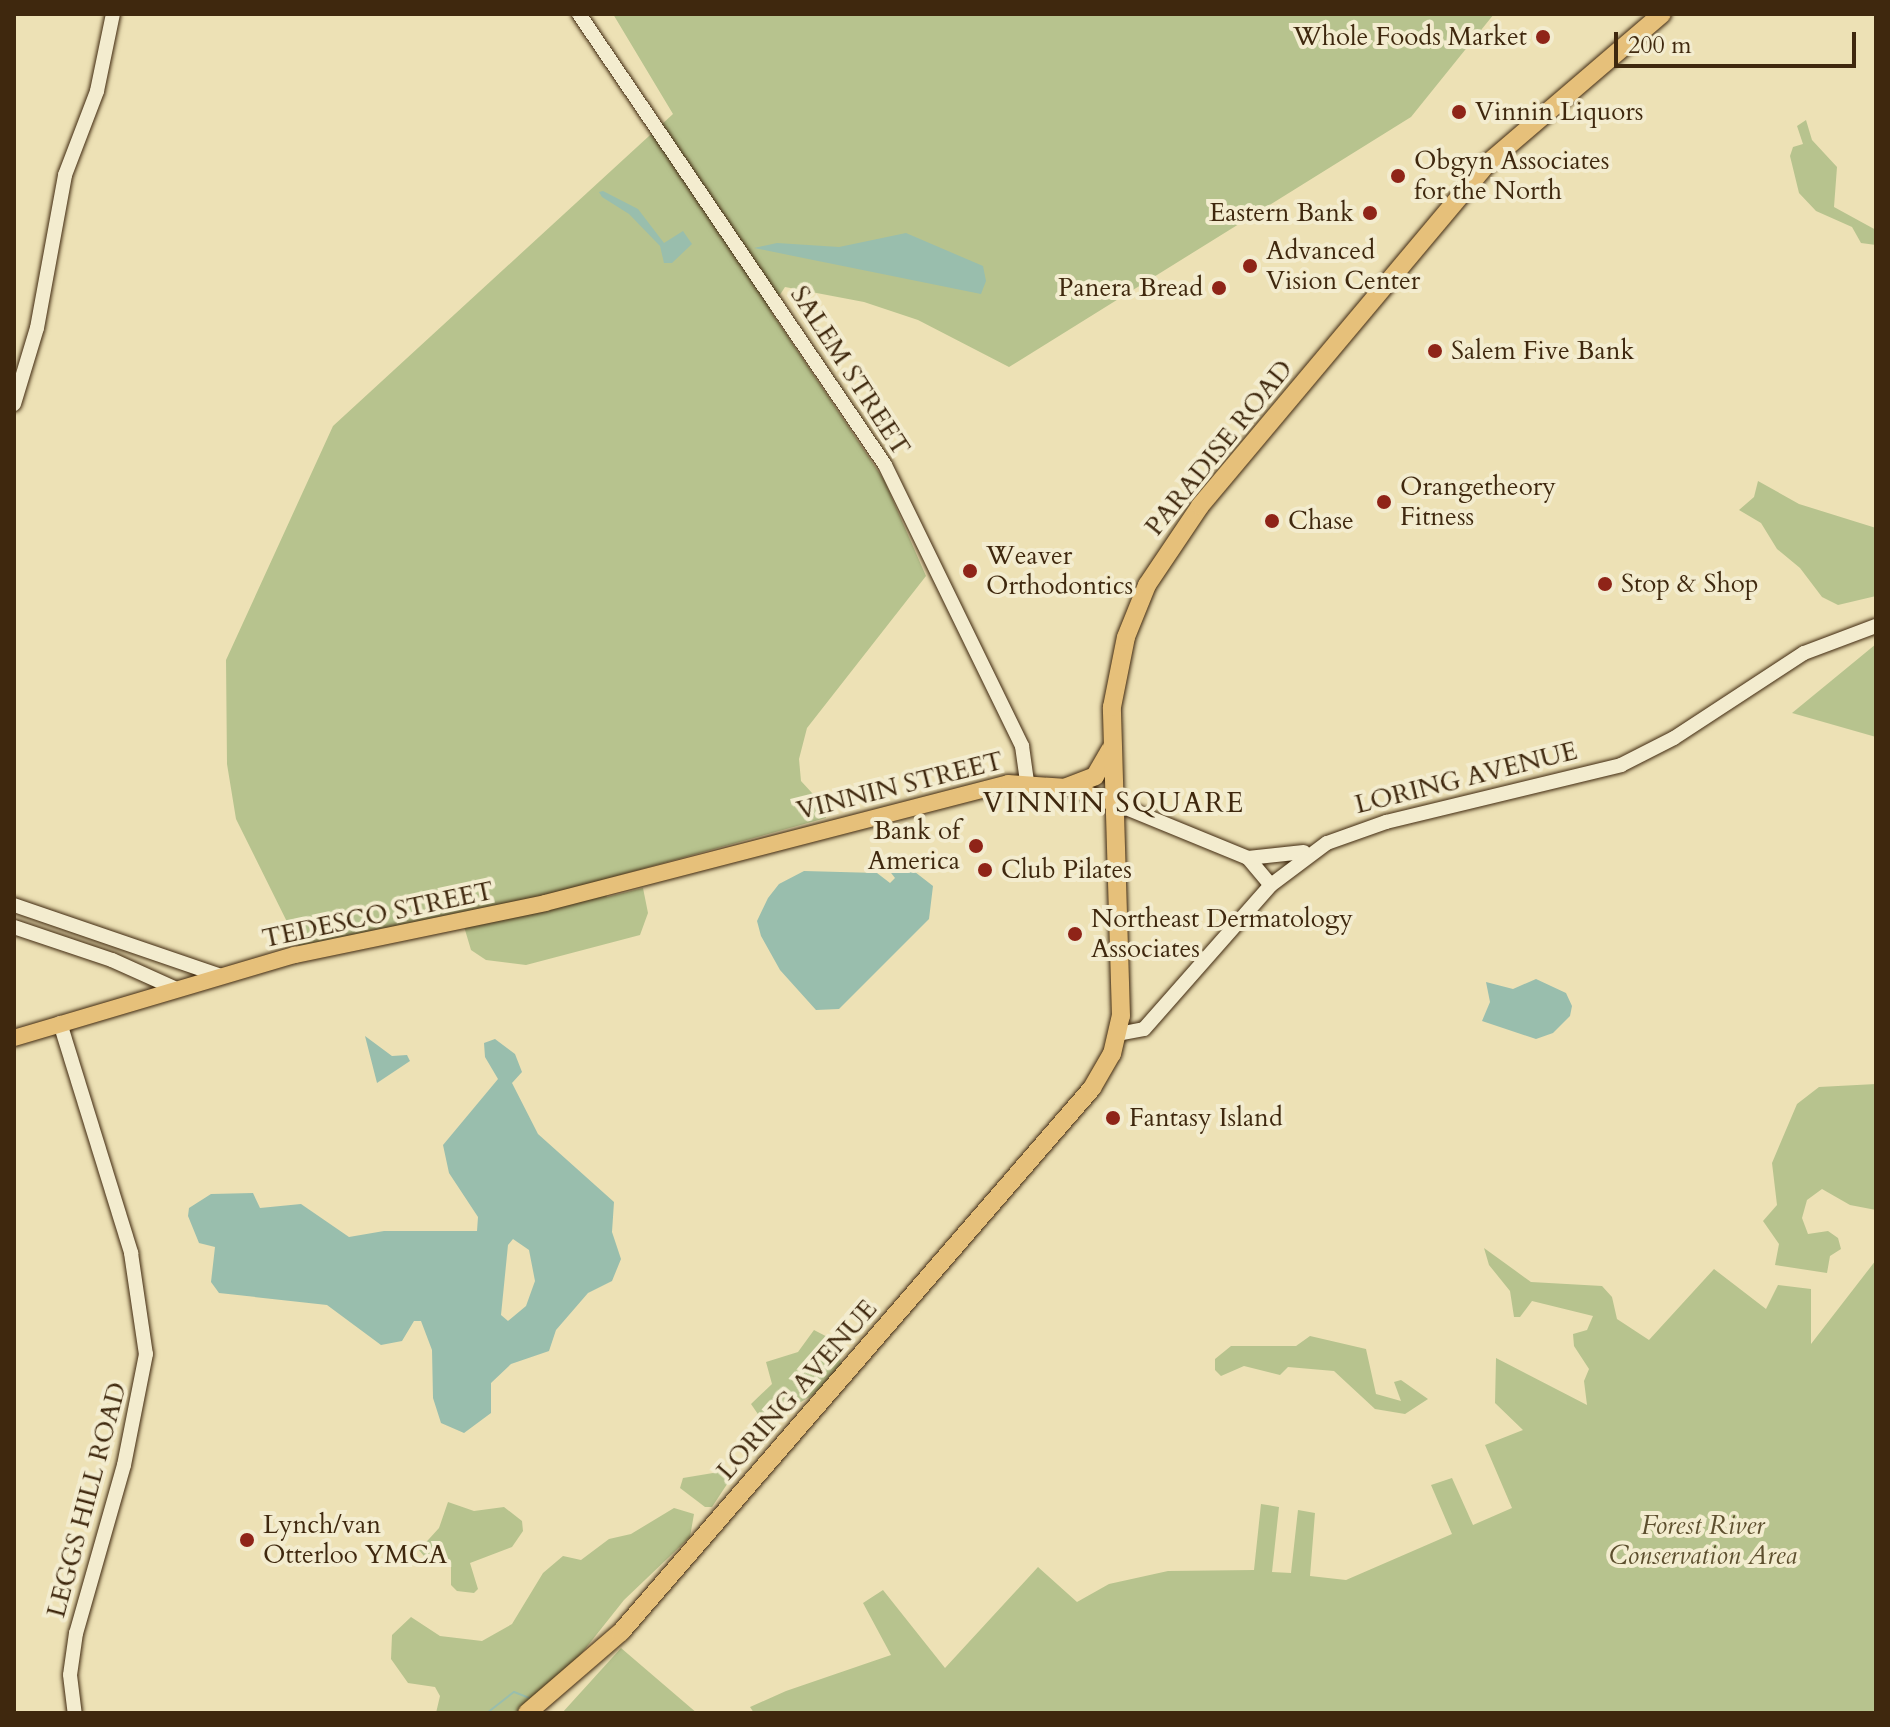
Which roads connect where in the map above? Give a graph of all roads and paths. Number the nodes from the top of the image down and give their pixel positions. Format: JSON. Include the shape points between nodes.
{"nodes":[{"id":1,"x":113,"y":14,"type":"edge"},
{"id":2,"x":579,"y":14,"type":"edge"},
{"id":3,"x":1662,"y":14,"type":"edge"},
{"id":4,"x":14,"y":404,"type":"edge"},
{"id":5,"x":1876,"y":626,"type":"edge"},
{"id":6,"x":1111,"y":744,"type":"junction"},
{"id":7,"x":1027,"y":782,"type":"junction"},
{"id":8,"x":1067,"y":787,"type":"junction"},
{"id":9,"x":1114,"y":803,"type":"junction"},
{"id":10,"x":1327,"y":843,"type":"junction"},
{"id":11,"x":755,"y":847,"type":"joint"},
{"id":12,"x":1248,"y":858,"type":"junction"},
{"id":13,"x":1271,"y":885,"type":"junction"},
{"id":14,"x":14,"y":905,"type":"edge"},
{"id":15,"x":14,"y":927,"type":"edge"},
{"id":16,"x":219,"y":975,"type":"junction"},
{"id":17,"x":174,"y":988,"type":"junction"},
{"id":18,"x":60,"y":1023,"type":"junction"},
{"id":19,"x":1118,"y":1034,"type":"junction"},
{"id":20,"x":14,"y":1038,"type":"edge"},
{"id":21,"x":1092,"y":1088,"type":"joint"},
{"id":22,"x":75,"y":1713,"type":"edge"},
{"id":23,"x":527,"y":1713,"type":"edge"}],
"edges":[{"from":1,"to":4,"type":"main road","via":[[97,91],[65,175],[37,328]]},
{"from":2,"to":7,"type":"main road","name":"SALEM STREET","via":[[885,465],[1022,746]]},
{"from":3,"to":6,"type":"highway","name":"PARADISE ROAD","via":[[1488,163],[1182,528],[1147,585],[1126,637],[1112,707]]},
{"from":5,"to":10,"type":"main road","name":"LORING AVENUE","via":[[1804,653],[1674,738],[1621,765],[1377,825]]},
{"from":6,"to":8,"type":"highway","via":[[1103,768]]},
{"from":6,"to":9,"type":"highway","name":"PARADISE ROAD"},
{"from":7,"to":8,"type":"main road","name":"VINNIN STREET"},
{"from":7,"to":11,"type":"main road","name":"VINNIN STREET"},
{"from":8,"to":9,"type":"main road","name":"VINNIN STREET"},
{"from":9,"to":12,"type":"main road","name":"VINNIN STREET"},
{"from":9,"to":19,"type":"highway","name":"PARADISE ROAD"},
{"from":10,"to":12,"type":"main road","via":[[1290,856]]},
{"from":10,"to":13,"type":"main road","name":"LORING AVENUE"},
{"from":11,"to":16,"type":"main road","name":"TEDESCO STREET","via":[[556,900]]},
{"from":12,"to":13,"type":"main road","name":"VINNIN STREET"},
{"from":13,"to":19,"type":"main road","name":"LORING AVENUE","via":[[1144,1029]]},
{"from":14,"to":16,"type":"main road"},
{"from":15,"to":17,"type":"main road","via":[[112,960]]},
{"from":16,"to":17,"type":"main road","name":"TEDESCO STREET"},
{"from":17,"to":18,"type":"main road","name":"TEDESCO STREET"},
{"from":18,"to":20,"type":"main road","name":"TEDESCO STREET"},
{"from":18,"to":22,"type":"main road","name":"LEGGS HILL ROAD","via":[[131,1253],[146,1354],[124,1465],[76,1633],[70,1675]]},
{"from":19,"to":21,"type":"highway","name":"PARADISE ROAD"},
{"from":21,"to":23,"type":"highway","name":"LORING AVENUE","via":[[621,1632]]}]}
